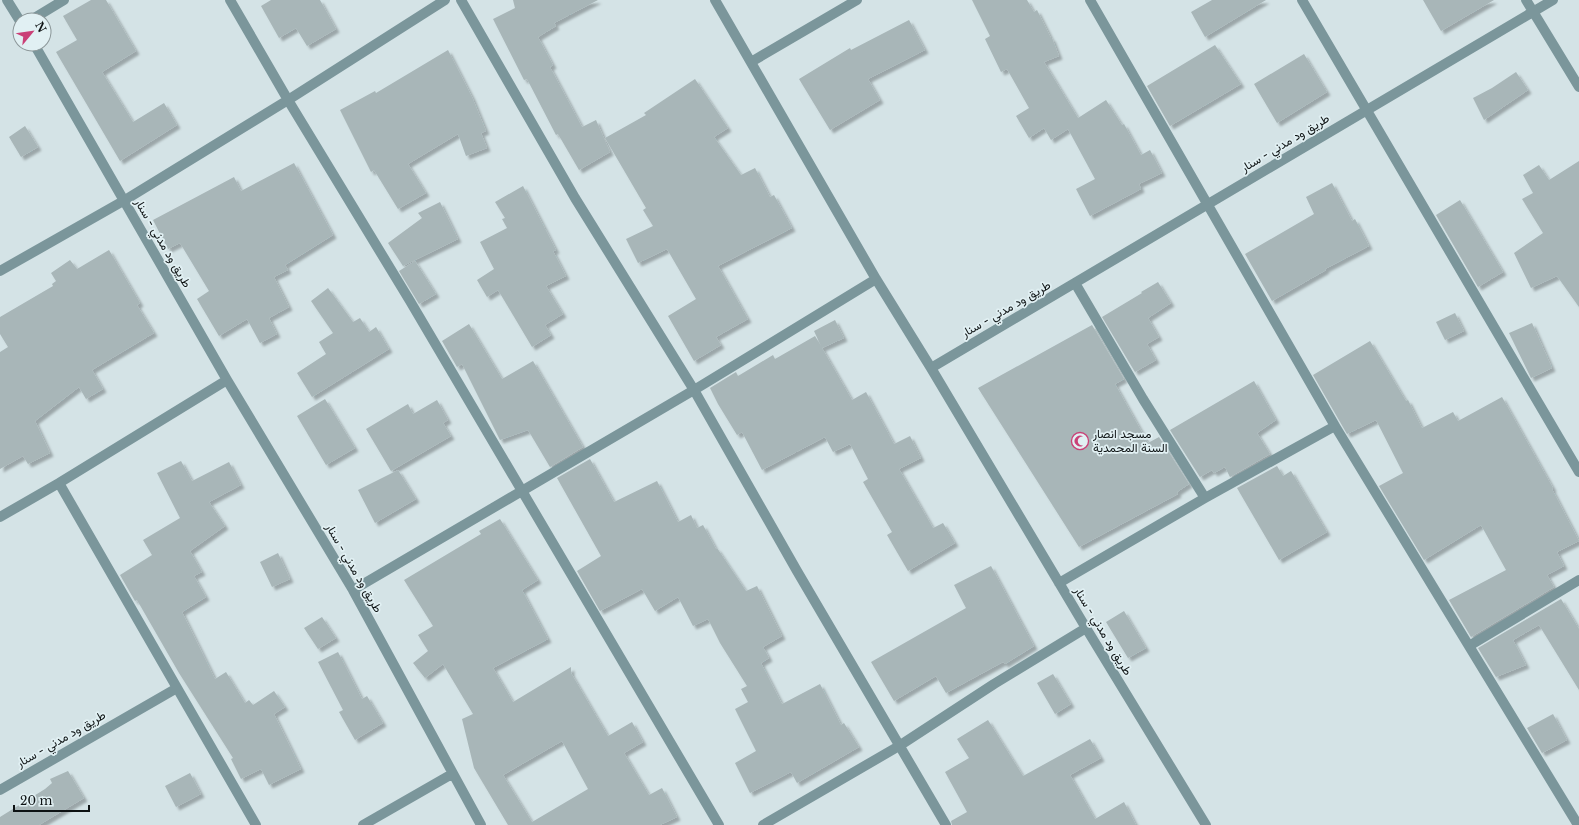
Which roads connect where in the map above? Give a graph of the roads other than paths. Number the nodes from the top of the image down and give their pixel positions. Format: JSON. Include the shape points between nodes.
{"nodes":[{"id":1,"x":7,"y":0,"type":"edge"},
{"id":2,"x":64,"y":0,"type":"edge"},
{"id":3,"x":230,"y":0,"type":"edge"},
{"id":4,"x":445,"y":0,"type":"edge"},
{"id":5,"x":461,"y":0,"type":"edge"},
{"id":6,"x":715,"y":0,"type":"edge"},
{"id":7,"x":857,"y":0,"type":"edge"},
{"id":8,"x":1090,"y":0,"type":"edge"},
{"id":9,"x":1302,"y":0,"type":"edge"},
{"id":10,"x":1526,"y":0,"type":"edge"},
{"id":11,"x":1553,"y":0,"type":"edge"},
{"id":12,"x":14,"y":12,"type":"edge"},
{"id":13,"x":44,"y":12,"type":"edge"},
{"id":14,"x":1533,"y":12,"type":"junction"},
{"id":15,"x":39,"y":52,"type":"edge"},
{"id":16,"x":751,"y":62,"type":"junction"},
{"id":17,"x":1579,"y":87,"type":"edge"},
{"id":18,"x":288,"y":100,"type":"junction"},
{"id":19,"x":1365,"y":111,"type":"junction"},
{"id":20,"x":125,"y":200,"type":"junction"},
{"id":21,"x":1207,"y":205,"type":"junction"},
{"id":22,"x":0,"y":271,"type":"edge"},
{"id":23,"x":876,"y":279,"type":"junction"},
{"id":24,"x":1075,"y":283,"type":"junction"},
{"id":25,"x":931,"y":368,"type":"junction"},
{"id":26,"x":227,"y":380,"type":"junction"},
{"id":27,"x":694,"y":390,"type":"junction"},
{"id":28,"x":1335,"y":426,"type":"junction"},
{"id":29,"x":1579,"y":472,"type":"edge"},
{"id":30,"x":59,"y":483,"type":"junction"},
{"id":31,"x":522,"y":490,"type":"junction"},
{"id":32,"x":1206,"y":498,"type":"junction"},
{"id":33,"x":0,"y":517,"type":"edge"},
{"id":34,"x":1579,"y":580,"type":"edge"},
{"id":35,"x":1059,"y":583,"type":"junction"},
{"id":36,"x":353,"y":590,"type":"junction"},
{"id":37,"x":1086,"y":628,"type":"junction"},
{"id":38,"x":1469,"y":646,"type":"junction"},
{"id":39,"x":177,"y":688,"type":"junction"},
{"id":40,"x":899,"y":746,"type":"junction"},
{"id":41,"x":452,"y":774,"type":"junction"},
{"id":42,"x":0,"y":790,"type":"edge"},
{"id":43,"x":256,"y":825,"type":"edge"},
{"id":44,"x":362,"y":825,"type":"edge"},
{"id":45,"x":481,"y":825,"type":"edge"},
{"id":46,"x":719,"y":825,"type":"edge"},
{"id":47,"x":763,"y":825,"type":"edge"},
{"id":48,"x":946,"y":825,"type":"edge"},
{"id":49,"x":1206,"y":825,"type":"edge"},
{"id":50,"x":1578,"y":825,"type":"edge"}],
"edges":[{"from":1,"to":12,"type":"street"},
{"from":2,"to":13,"type":"street"},
{"from":3,"to":18,"type":"street"},
{"from":4,"to":18,"type":"street"},
{"from":5,"to":27,"type":"street","via":[[575,198]]},
{"from":6,"to":16,"type":"street"},
{"from":7,"to":16,"type":"street"},
{"from":8,"to":21,"type":"street"},
{"from":9,"to":19,"type":"street"},
{"from":10,"to":14,"type":"street"},
{"from":11,"to":14,"type":"street","name":"طريق ود مدني - سنار"},
{"from":14,"to":17,"type":"street"},
{"from":14,"to":19,"type":"street","name":"طريق ود مدني - سنار"},
{"from":15,"to":20,"type":"street"},
{"from":16,"to":23,"type":"street"},
{"from":18,"to":20,"type":"street"},
{"from":18,"to":31,"type":"street"},
{"from":19,"to":21,"type":"street","name":"طريق ود مدني - سنار"},
{"from":19,"to":29,"type":"street"},
{"from":20,"to":22,"type":"street","name":"طريق ود مدني - سنار"},
{"from":20,"to":26,"type":"street","name":"طريق ود مدني - سنار"},
{"from":21,"to":24,"type":"street","name":"طريق ود مدني - سنار"},
{"from":21,"to":28,"type":"street"},
{"from":23,"to":25,"type":"street"},
{"from":23,"to":27,"type":"street"},
{"from":24,"to":25,"type":"street","name":"طريق ود مدني - سنار"},
{"from":24,"to":32,"type":"street"},
{"from":25,"to":35,"type":"street","name":"طريق ود مدني - سنار"},
{"from":26,"to":30,"type":"street"},
{"from":26,"to":36,"type":"street","name":"طريق ود مدني - سنار"},
{"from":27,"to":31,"type":"street"},
{"from":27,"to":40,"type":"street"},
{"from":28,"to":32,"type":"street"},
{"from":28,"to":38,"type":"street"},
{"from":30,"to":33,"type":"street"},
{"from":30,"to":39,"type":"street"},
{"from":31,"to":36,"type":"street"},
{"from":31,"to":46,"type":"street"},
{"from":32,"to":35,"type":"street"},
{"from":34,"to":38,"type":"street"},
{"from":35,"to":37,"type":"street","name":"طريق ود مدني - سنار"},
{"from":36,"to":41,"type":"street","name":"طريق ود مدني - سنار"},
{"from":37,"to":40,"type":"street"},
{"from":37,"to":49,"type":"street","name":"طريق ود مدني - سنار"},
{"from":38,"to":50,"type":"street"},
{"from":39,"to":42,"type":"street","name":"طريق ود مدني - سنار"},
{"from":39,"to":43,"type":"street"},
{"from":40,"to":47,"type":"street"},
{"from":40,"to":48,"type":"street"},
{"from":41,"to":44,"type":"street"},
{"from":41,"to":45,"type":"street","name":"طريق ود مدني - سنار"}]}
